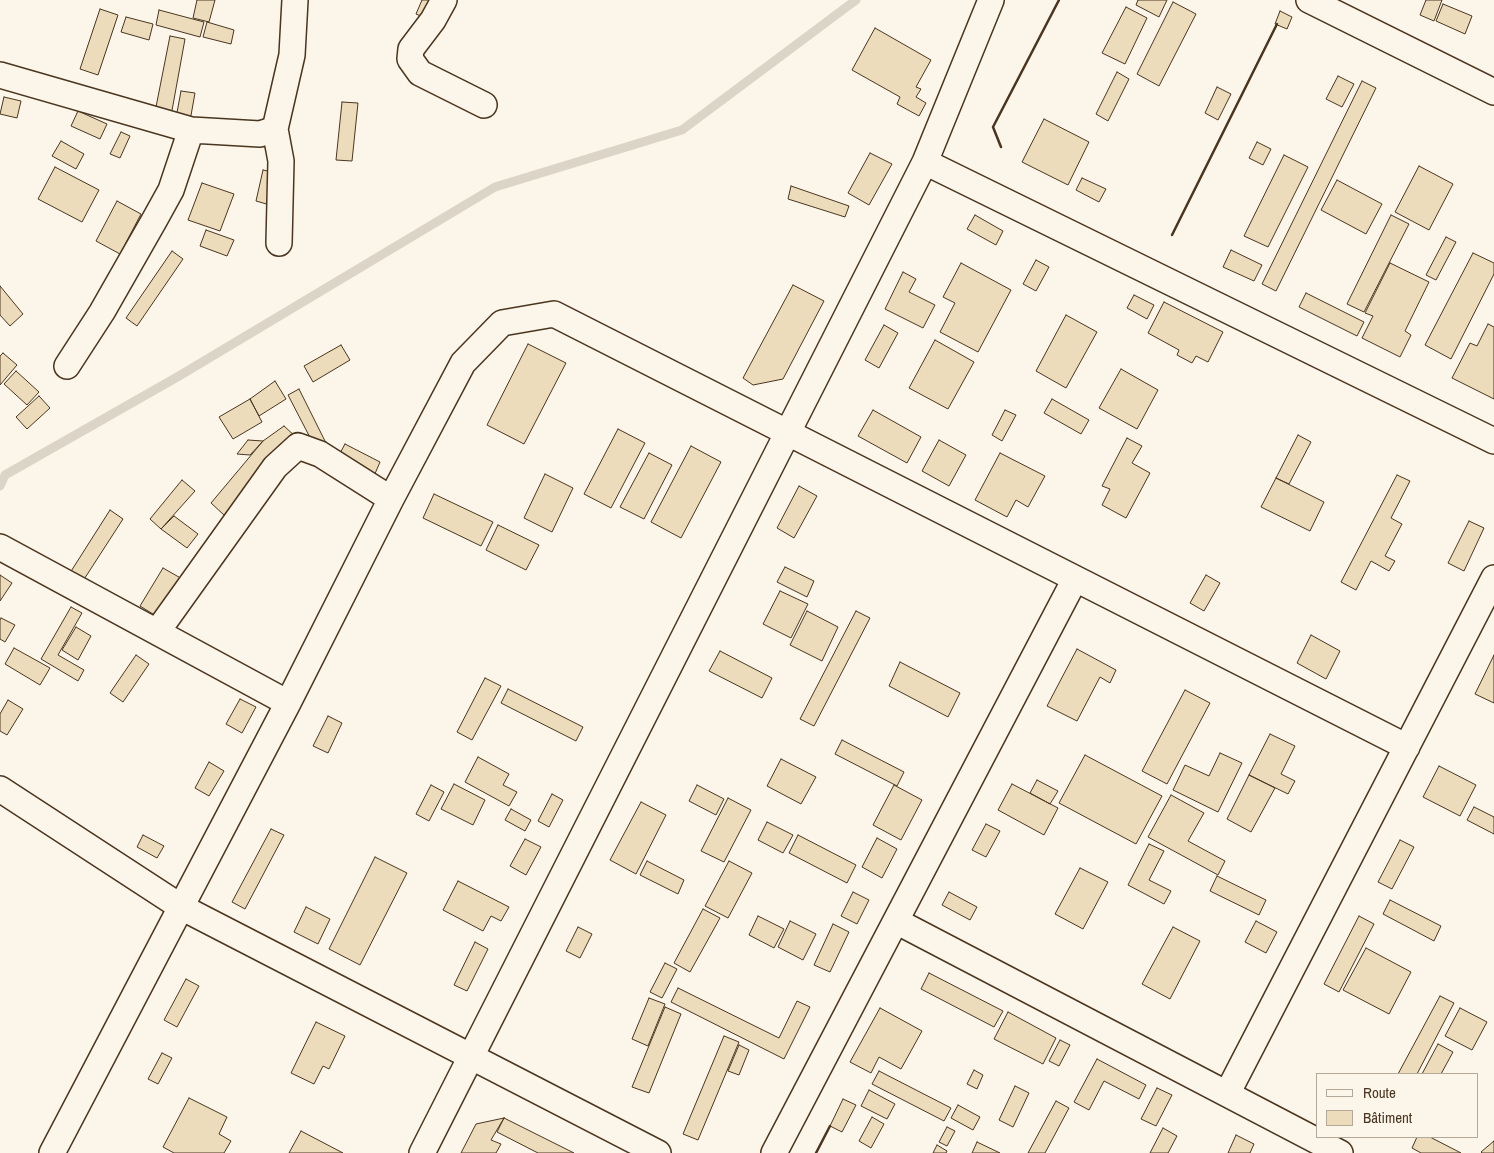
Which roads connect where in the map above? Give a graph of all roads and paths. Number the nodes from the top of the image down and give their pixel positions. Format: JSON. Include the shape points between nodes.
{"nodes":[{"id":1,"x":295,"y":0,"type":"edge"},
{"id":2,"x":444,"y":0,"type":"edge"},
{"id":3,"x":990,"y":0,"type":"edge"},
{"id":4,"x":1309,"y":0,"type":"edge"},
{"id":5,"x":0,"y":75,"type":"edge"},
{"id":6,"x":1494,"y":92,"type":"edge"},
{"id":7,"x":484,"y":105,"type":"dead end"},
{"id":8,"x":275,"y":129,"type":"junction"},
{"id":9,"x":191,"y":130,"type":"junction"},
{"id":10,"x":925,"y":162,"type":"junction"},
{"id":11,"x":279,"y":243,"type":"dead end"},
{"id":12,"x":67,"y":366,"type":"dead end"},
{"id":13,"x":787,"y":433,"type":"junction"},
{"id":14,"x":1494,"y":441,"type":"edge"},
{"id":15,"x":390,"y":499,"type":"junction"},
{"id":16,"x":0,"y":547,"type":"edge"},
{"id":17,"x":1494,"y":578,"type":"edge"},
{"id":18,"x":1075,"y":579,"type":"junction"},
{"id":19,"x":157,"y":632,"type":"junction"},
{"id":20,"x":288,"y":703,"type":"junction"},
{"id":21,"x":1407,"y":747,"type":"junction"},
{"id":22,"x":0,"y":789,"type":"edge"},
{"id":23,"x":181,"y":907,"type":"junction"},
{"id":24,"x":896,"y":921,"type":"junction"},
{"id":25,"x":471,"y":1056,"type":"junction"},
{"id":26,"x":1227,"y":1094,"type":"junction"},
{"id":27,"x":52,"y":1153,"type":"edge"},
{"id":28,"x":422,"y":1153,"type":"edge"},
{"id":29,"x":658,"y":1153,"type":"edge"},
{"id":30,"x":774,"y":1153,"type":"edge"},
{"id":31,"x":1340,"y":1153,"type":"edge"}],
"edges":[{"from":1,"to":8,"type":"street","via":[[292,55]]},
{"from":2,"to":7,"type":"street","via":[[412,48],[410,59],[420,73]]},
{"from":3,"to":10,"type":"street"},
{"from":4,"to":6,"type":"street"},
{"from":5,"to":9,"type":"street"},
{"from":8,"to":9,"type":"street","via":[[260,134]]},
{"from":8,"to":11,"type":"street","via":[[281,161]]},
{"from":9,"to":12,"type":"street","via":[[171,190],[102,312]]},
{"from":10,"to":13,"type":"street"},
{"from":10,"to":14,"type":"street"},
{"from":13,"to":15,"type":"street","via":[[554,314],[502,323],[463,363]]},
{"from":13,"to":18,"type":"street"},
{"from":13,"to":25,"type":"street"},
{"from":15,"to":19,"type":"street","via":[[320,454],[298,446],[275,467]]},
{"from":15,"to":20,"type":"street"},
{"from":16,"to":19,"type":"street"},
{"from":17,"to":21,"type":"street"},
{"from":18,"to":21,"type":"street"},
{"from":18,"to":24,"type":"street"},
{"from":19,"to":20,"type":"street"},
{"from":20,"to":23,"type":"street"},
{"from":21,"to":26,"type":"street"},
{"from":22,"to":23,"type":"street"},
{"from":23,"to":25,"type":"street"},
{"from":23,"to":27,"type":"street"},
{"from":24,"to":26,"type":"street"},
{"from":24,"to":30,"type":"street"},
{"from":25,"to":28,"type":"street"},
{"from":25,"to":29,"type":"street"},
{"from":26,"to":31,"type":"street"}]}
